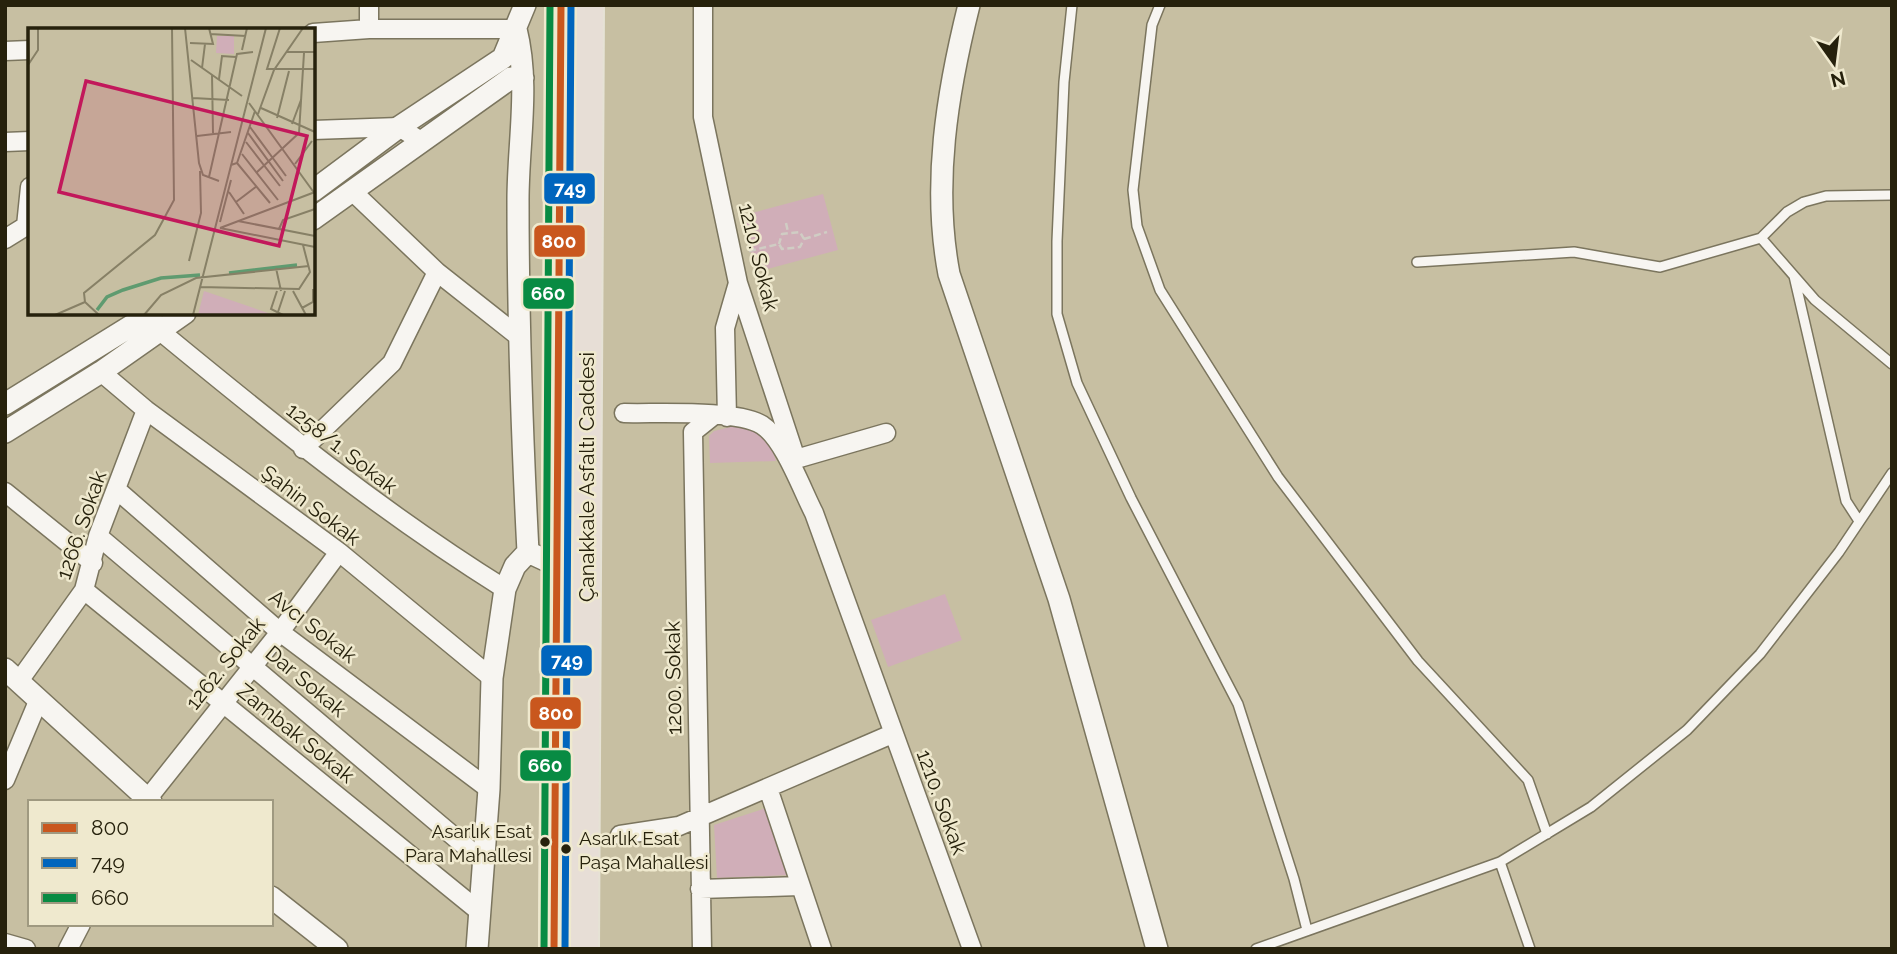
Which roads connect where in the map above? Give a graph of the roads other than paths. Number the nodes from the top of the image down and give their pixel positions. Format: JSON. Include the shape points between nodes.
{"nodes":[{"id":1,"x":369,"y":5,"type":"edge"},
{"id":2,"x":525,"y":5,"type":"edge"},
{"id":3,"x":561,"y":5,"type":"edge"},
{"id":4,"x":589,"y":5,"type":"edge"},
{"id":5,"x":703,"y":5,"type":"edge"},
{"id":6,"x":969,"y":5,"type":"edge"},
{"id":7,"x":1072,"y":5,"type":"edge"},
{"id":8,"x":1160,"y":5,"type":"edge"},
{"id":9,"x":369,"y":29,"type":"junction"},
{"id":10,"x":516,"y":29,"type":"junction"},
{"id":11,"x":315,"y":33,"type":"edge"},
{"id":12,"x":28,"y":50,"type":"edge"},
{"id":13,"x":5,"y":51,"type":"edge"},
{"id":14,"x":512,"y":71,"type":"junction"},
{"id":15,"x":399,"y":127,"type":"junction"},
{"id":16,"x":315,"y":130,"type":"edge"},
{"id":17,"x":28,"y":141,"type":"edge"},
{"id":18,"x":421,"y":141,"type":"junction"},
{"id":19,"x":5,"y":142,"type":"edge"},
{"id":20,"x":315,"y":190,"type":"edge"},
{"id":21,"x":352,"y":191,"type":"junction"},
{"id":22,"x":1892,"y":195,"type":"edge"},
{"id":23,"x":315,"y":218,"type":"edge"},
{"id":24,"x":28,"y":228,"type":"edge"},
{"id":25,"x":1761,"y":238,"type":"junction"},
{"id":26,"x":5,"y":239,"type":"edge"},
{"id":27,"x":1417,"y":262,"type":"dead end"},
{"id":28,"x":437,"y":272,"type":"junction"},
{"id":29,"x":1794,"y":276,"type":"junction"},
{"id":30,"x":738,"y":283,"type":"junction"},
{"id":31,"x":178,"y":315,"type":"edge"},
{"id":32,"x":146,"y":324,"type":"edge"},
{"id":33,"x":519,"y":336,"type":"junction"},
{"id":34,"x":1892,"y":364,"type":"edge"},
{"id":35,"x":101,"y":372,"type":"junction"},
{"id":36,"x":5,"y":404,"type":"edge"},
{"id":37,"x":146,"y":410,"type":"junction"},
{"id":38,"x":624,"y":413,"type":"dead end"},
{"id":39,"x":720,"y":416,"type":"junction"},
{"id":40,"x":5,"y":432,"type":"edge"},
{"id":41,"x":886,"y":433,"type":"dead end"},
{"id":42,"x":303,"y":449,"type":"junction"},
{"id":43,"x":796,"y":459,"type":"junction"},
{"id":44,"x":1892,"y":472,"type":"edge"},
{"id":45,"x":117,"y":490,"type":"junction"},
{"id":46,"x":5,"y":492,"type":"edge"},
{"id":47,"x":814,"y":513,"type":"junction"},
{"id":48,"x":1859,"y":521,"type":"junction"},
{"id":49,"x":98,"y":536,"type":"junction"},
{"id":50,"x":339,"y":552,"type":"junction"},
{"id":51,"x":528,"y":552,"type":"junction"},
{"id":52,"x":93,"y":563,"type":"junction"},
{"id":53,"x":558,"y":566,"type":"junction"},
{"id":54,"x":505,"y":589,"type":"junction"},
{"id":55,"x":84,"y":590,"type":"junction"},
{"id":56,"x":280,"y":632,"type":"junction"},
{"id":57,"x":253,"y":666,"type":"junction"},
{"id":58,"x":12,"y":675,"type":"edge"},
{"id":59,"x":492,"y":678,"type":"junction"},
{"id":60,"x":39,"y":699,"type":"junction"},
{"id":61,"x":222,"y":702,"type":"junction"},
{"id":62,"x":892,"y":734,"type":"junction"},
{"id":63,"x":5,"y":780,"type":"edge"},
{"id":64,"x":768,"y":788,"type":"junction"},
{"id":65,"x":489,"y":789,"type":"junction"},
{"id":66,"x":146,"y":800,"type":"edge"},
{"id":67,"x":148,"y":800,"type":"edge"},
{"id":68,"x":699,"y":818,"type":"junction"},
{"id":69,"x":1546,"y":834,"type":"junction"},
{"id":70,"x":620,"y":835,"type":"dead end"},
{"id":71,"x":484,"y":862,"type":"junction"},
{"id":72,"x":1500,"y":862,"type":"junction"},
{"id":73,"x":800,"y":886,"type":"junction"},
{"id":74,"x":700,"y":889,"type":"junction"},
{"id":75,"x":273,"y":899,"type":"edge"},
{"id":76,"x":480,"y":912,"type":"junction"},
{"id":77,"x":79,"y":926,"type":"edge"},
{"id":78,"x":1307,"y":930,"type":"junction"},
{"id":79,"x":5,"y":943,"type":"edge"},
{"id":80,"x":26,"y":949,"type":"edge"},
{"id":81,"x":68,"y":949,"type":"edge"},
{"id":82,"x":337,"y":949,"type":"edge"},
{"id":83,"x":477,"y":949,"type":"edge"},
{"id":84,"x":554,"y":949,"type":"edge"},
{"id":85,"x":584,"y":949,"type":"edge"},
{"id":86,"x":702,"y":949,"type":"edge"},
{"id":87,"x":822,"y":949,"type":"edge"},
{"id":88,"x":972,"y":949,"type":"edge"},
{"id":89,"x":1157,"y":949,"type":"edge"},
{"id":90,"x":1256,"y":949,"type":"edge"},
{"id":91,"x":1531,"y":949,"type":"edge"}],
"edges":[{"from":1,"to":9,"type":"street"},
{"from":2,"to":10,"type":"street"},
{"from":3,"to":53,"type":"highway","name":"Çanakkale Asfaltı Caddesi"},
{"from":4,"to":85,"type":"highway","name":"Çanakkale Asfaltı Caddesi"},
{"from":5,"to":30,"type":"street","name":"1210. Sokak","via":[[703,117]]},
{"from":6,"to":89,"type":"street","via":[[949,100],[942,164],[948,274],[1059,599]]},
{"from":7,"to":78,"type":"lane","via":[[1063,96],[1057,314],[1077,383],[1237,704]]},
{"from":8,"to":69,"type":"lane","via":[[1152,25],[1133,190],[1137,226],[1160,290],[1278,477],[1418,661],[1528,780]]},
{"from":9,"to":10,"type":"street"},
{"from":9,"to":11,"type":"street"},
{"from":10,"to":14,"type":"street"},
{"from":12,"to":13,"type":"street"},
{"from":14,"to":15,"type":"street"},
{"from":14,"to":18,"type":"street"},
{"from":14,"to":33,"type":"street"},
{"from":15,"to":16,"type":"street"},
{"from":15,"to":18,"type":"street"},
{"from":15,"to":20,"type":"street"},
{"from":17,"to":19,"type":"street"},
{"from":18,"to":21,"type":"street"},
{"from":21,"to":23,"type":"street"},
{"from":21,"to":28,"type":"street"},
{"from":22,"to":25,"type":"lane","via":[[1826,196],[1804,202]]},
{"from":24,"to":26,"type":"street"},
{"from":25,"to":27,"type":"lane","via":[[1660,267],[1574,252]]},
{"from":25,"to":29,"type":"lane"},
{"from":28,"to":33,"type":"street"},
{"from":28,"to":42,"type":"street","via":[[392,363]]},
{"from":29,"to":34,"type":"lane","via":[[1815,300]]},
{"from":29,"to":48,"type":"lane","via":[[1846,501]]},
{"from":30,"to":39,"type":"street","via":[[725,328]]},
{"from":30,"to":43,"type":"street","name":"1210. Sokak"},
{"from":31,"to":32,"type":"street"},
{"from":32,"to":35,"type":"street"},
{"from":32,"to":36,"type":"street"},
{"from":32,"to":42,"type":"street","name":"1258/1. Sokak"},
{"from":33,"to":51,"type":"street"},
{"from":35,"to":37,"type":"street","name":"Şahin Sokak"},
{"from":35,"to":40,"type":"street"},
{"from":37,"to":45,"type":"street","name":"1266. Sokak"},
{"from":37,"to":50,"type":"street","name":"Şahin Sokak"},
{"from":38,"to":39,"type":"street","name":"1210. Sokak"},
{"from":39,"to":47,"type":"street","name":"1210. Sokak","via":[[763,426],[780,446]]},
{"from":39,"to":68,"type":"street","name":"1200. Sokak","via":[[693,432]]},
{"from":41,"to":43,"type":"street"},
{"from":42,"to":54,"type":"street","name":"1258/1. Sokak","via":[[428,541]]},
{"from":43,"to":47,"type":"street","name":"1210. Sokak"},
{"from":44,"to":48,"type":"lane"},
{"from":45,"to":49,"type":"street","name":"1266. Sokak"},
{"from":45,"to":56,"type":"street","name":"Avcı Sokak"},
{"from":46,"to":52,"type":"street"},
{"from":47,"to":62,"type":"street","name":"1210. Sokak"},
{"from":48,"to":69,"type":"lane","via":[[1760,654],[1687,730],[1591,807]]},
{"from":49,"to":52,"type":"street","name":"1266. Sokak"},
{"from":49,"to":57,"type":"street","name":"Dar Sokak"},
{"from":50,"to":56,"type":"street","name":"1262. Sokak"},
{"from":50,"to":59,"type":"street","name":"Şahin Sokak"},
{"from":51,"to":53,"type":"street"},
{"from":51,"to":54,"type":"street","via":[[515,566]]},
{"from":52,"to":55,"type":"street","name":"1266. Sokak"},
{"from":53,"to":84,"type":"highway","name":"Çanakkale Asfaltı Caddesi"},
{"from":54,"to":59,"type":"street"},
{"from":55,"to":58,"type":"street","name":"1266. Sokak"},
{"from":55,"to":61,"type":"street","name":"Zambak Sokak"},
{"from":56,"to":57,"type":"street","name":"1262. Sokak"},
{"from":56,"to":65,"type":"street","name":"Avcı Sokak"},
{"from":57,"to":61,"type":"street","name":"1262. Sokak"},
{"from":57,"to":71,"type":"street","name":"Dar Sokak"},
{"from":58,"to":60,"type":"street"},
{"from":59,"to":65,"type":"street"},
{"from":60,"to":63,"type":"street"},
{"from":60,"to":66,"type":"street"},
{"from":61,"to":67,"type":"street","name":"1262. Sokak"},
{"from":61,"to":76,"type":"street","name":"Zambak Sokak"},
{"from":62,"to":64,"type":"street"},
{"from":62,"to":88,"type":"street","name":"1210. Sokak"},
{"from":64,"to":68,"type":"street"},
{"from":64,"to":73,"type":"street"},
{"from":65,"to":71,"type":"street"},
{"from":68,"to":70,"type":"street"},
{"from":68,"to":74,"type":"street","name":"1200. Sokak"},
{"from":69,"to":72,"type":"lane"},
{"from":71,"to":76,"type":"street"},
{"from":72,"to":78,"type":"lane"},
{"from":72,"to":91,"type":"lane"},
{"from":73,"to":74,"type":"street"},
{"from":73,"to":87,"type":"street"},
{"from":74,"to":86,"type":"street","name":"1200. Sokak"},
{"from":75,"to":82,"type":"street"},
{"from":76,"to":83,"type":"street"},
{"from":77,"to":81,"type":"street"},
{"from":78,"to":90,"type":"lane"},
{"from":79,"to":80,"type":"street"}]}
